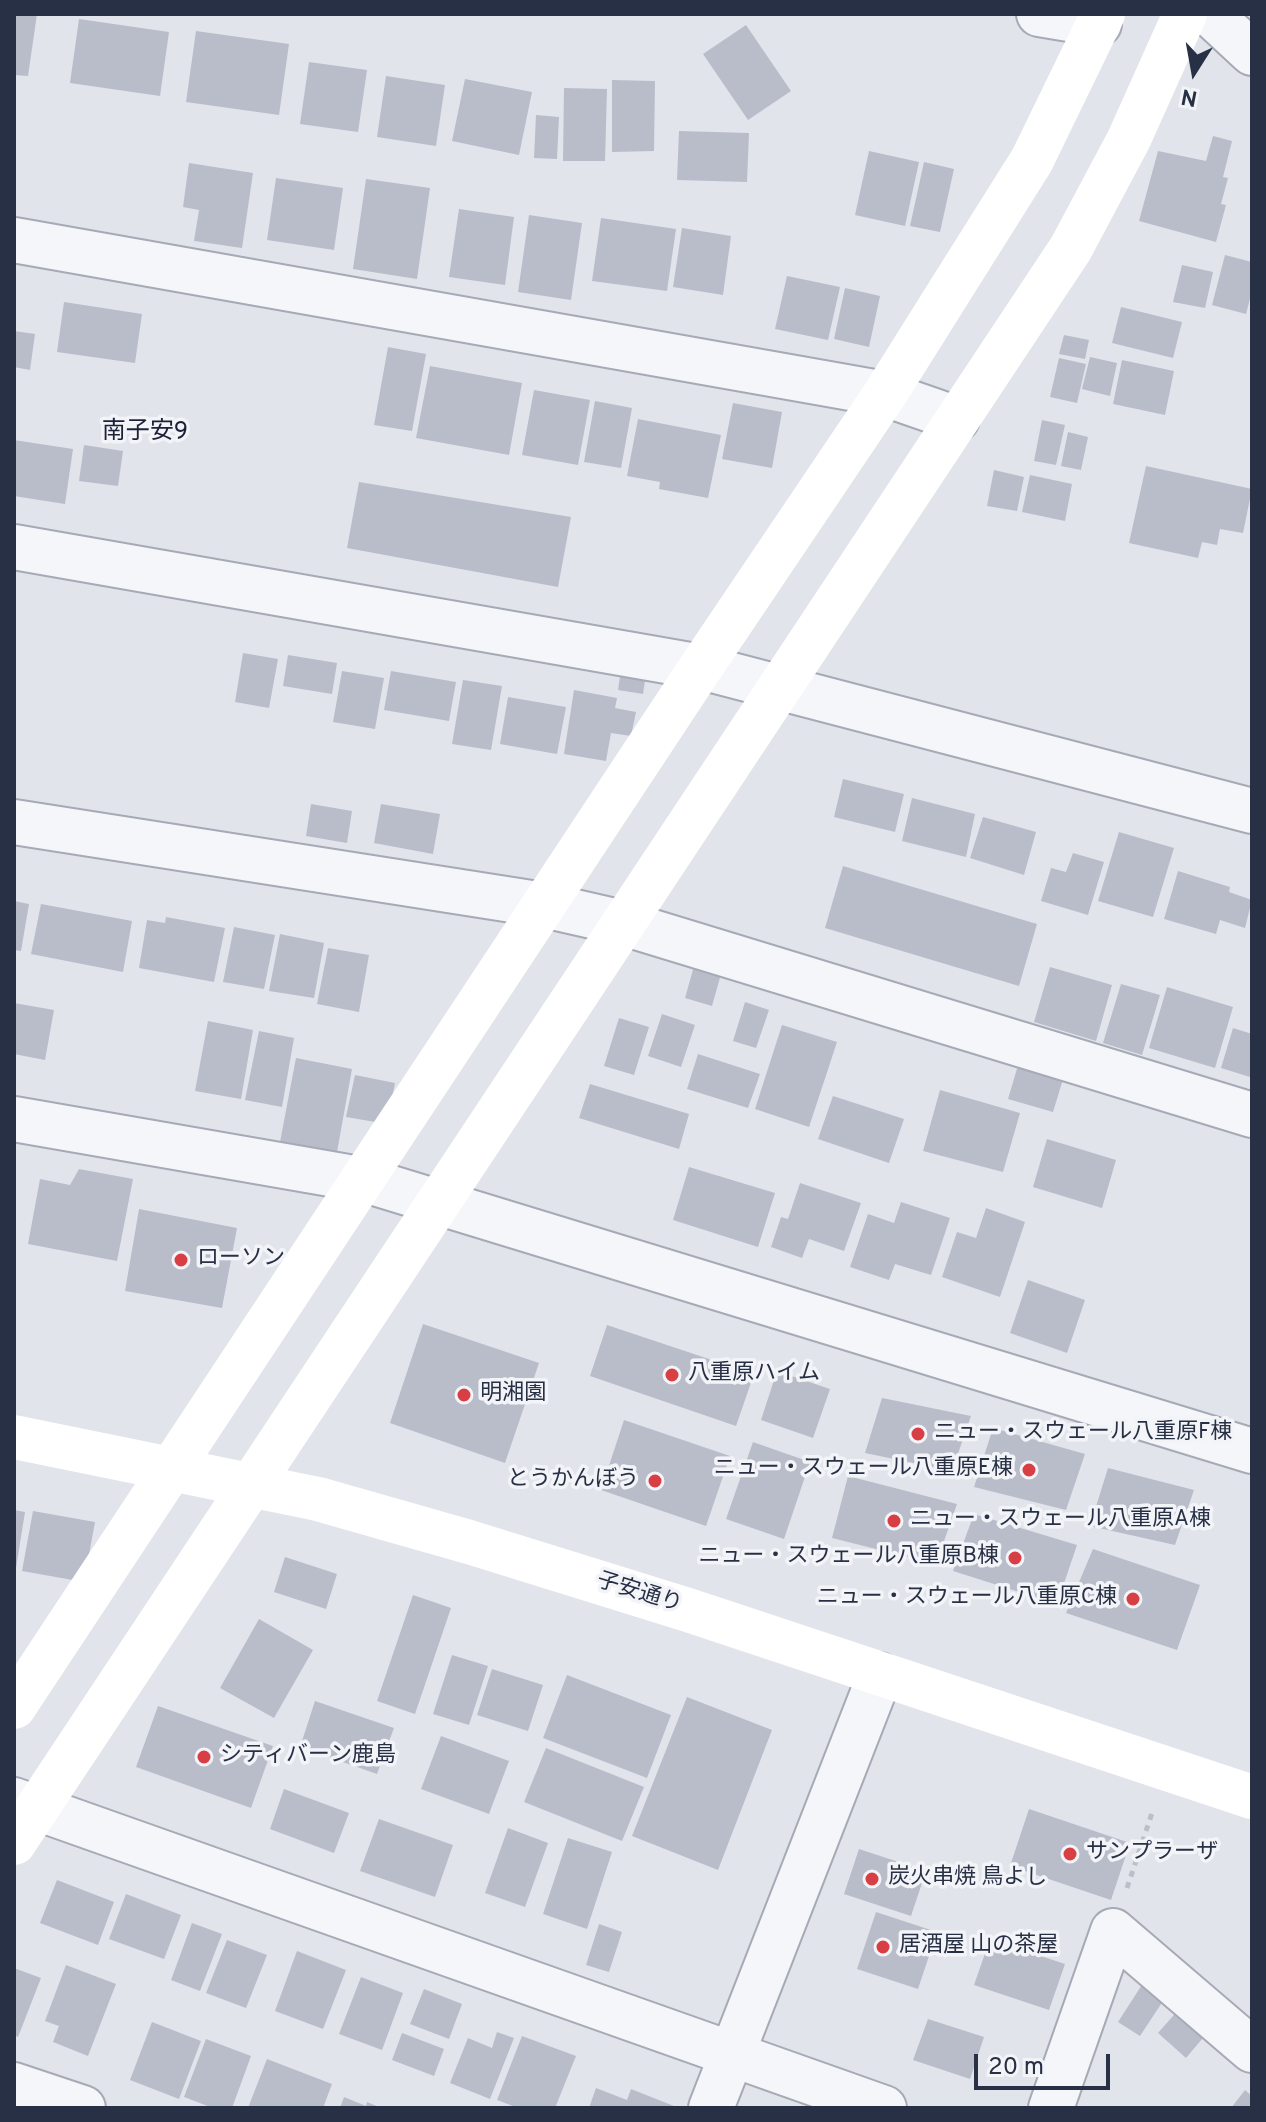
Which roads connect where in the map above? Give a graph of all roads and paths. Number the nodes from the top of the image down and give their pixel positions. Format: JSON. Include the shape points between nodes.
{"nodes":[{"id":1,"x":1039,"y":14,"type":"edge"},
{"id":2,"x":1185,"y":14,"type":"edge"},
{"id":3,"x":1210,"y":14,"type":"edge"},
{"id":4,"x":1101,"y":19,"type":"edge"},
{"id":5,"x":1252,"y":53,"type":"edge"},
{"id":6,"x":14,"y":240,"type":"edge"},
{"id":7,"x":885,"y":394,"type":"junction"},
{"id":8,"x":957,"y":419,"type":"junction"},
{"id":9,"x":14,"y":547,"type":"edge"},
{"id":10,"x":701,"y":667,"type":"junction"},
{"id":11,"x":780,"y":687,"type":"junction"},
{"id":12,"x":1252,"y":811,"type":"edge"},
{"id":13,"x":14,"y":822,"type":"edge"},
{"id":14,"x":544,"y":905,"type":"junction"},
{"id":15,"x":623,"y":923,"type":"junction"},
{"id":16,"x":1252,"y":1115,"type":"edge"},
{"id":17,"x":14,"y":1119,"type":"edge"},
{"id":18,"x":365,"y":1180,"type":"junction"},
{"id":19,"x":439,"y":1202,"type":"junction"},
{"id":20,"x":14,"y":1437,"type":"edge"},
{"id":21,"x":1252,"y":1451,"type":"edge"},
{"id":22,"x":173,"y":1467,"type":"junction"},
{"id":23,"x":252,"y":1485,"type":"junction"},
{"id":24,"x":880,"y":1675,"type":"junction"},
{"id":25,"x":14,"y":1707,"type":"edge"},
{"id":26,"x":1252,"y":1797,"type":"edge"},
{"id":27,"x":1152,"y":1813,"type":"dead end"},
{"id":28,"x":22,"y":1817,"type":"edge"},
{"id":29,"x":1113,"y":1931,"type":"junction"},
{"id":30,"x":1252,"y":2050,"type":"edge"},
{"id":31,"x":732,"y":2052,"type":"junction"},
{"id":32,"x":14,"y":2085,"type":"edge"},
{"id":33,"x":83,"y":2108,"type":"edge"},
{"id":34,"x":711,"y":2108,"type":"edge"},
{"id":35,"x":884,"y":2108,"type":"edge"},
{"id":36,"x":1051,"y":2108,"type":"edge"}],
"edges":[{"from":1,"to":4,"type":"street"},
{"from":2,"to":8,"type":"street","via":[[1129,139],[1071,248]]},
{"from":3,"to":5,"type":"street"},
{"from":4,"to":7,"type":"street","via":[[1032,160]]},
{"from":6,"to":7,"type":"street"},
{"from":7,"to":8,"type":"street"},
{"from":7,"to":10,"type":"street"},
{"from":8,"to":11,"type":"street"},
{"from":9,"to":10,"type":"street"},
{"from":10,"to":11,"type":"street"},
{"from":10,"to":14,"type":"street"},
{"from":11,"to":12,"type":"street"},
{"from":11,"to":15,"type":"street"},
{"from":13,"to":14,"type":"street"},
{"from":14,"to":15,"type":"street"},
{"from":14,"to":18,"type":"street"},
{"from":15,"to":16,"type":"street"},
{"from":15,"to":19,"type":"street"},
{"from":17,"to":18,"type":"street"},
{"from":18,"to":19,"type":"street"},
{"from":18,"to":22,"type":"street"},
{"from":19,"to":21,"type":"street"},
{"from":19,"to":23,"type":"street"},
{"from":20,"to":22,"type":"street","name":"子安通り"},
{"from":22,"to":23,"type":"street","name":"子安通り"},
{"from":22,"to":25,"type":"street"},
{"from":23,"to":24,"type":"street","name":"子安通り","via":[[469,1542]]},
{"from":23,"to":28,"type":"street"},
{"from":24,"to":26,"type":"street","name":"子安通り"},
{"from":24,"to":31,"type":"street"},
{"from":27,"to":29,"type":"path"},
{"from":28,"to":31,"type":"street"},
{"from":29,"to":30,"type":"street"},
{"from":29,"to":36,"type":"street"},
{"from":31,"to":34,"type":"street"},
{"from":31,"to":35,"type":"street"},
{"from":32,"to":33,"type":"street"}]}
